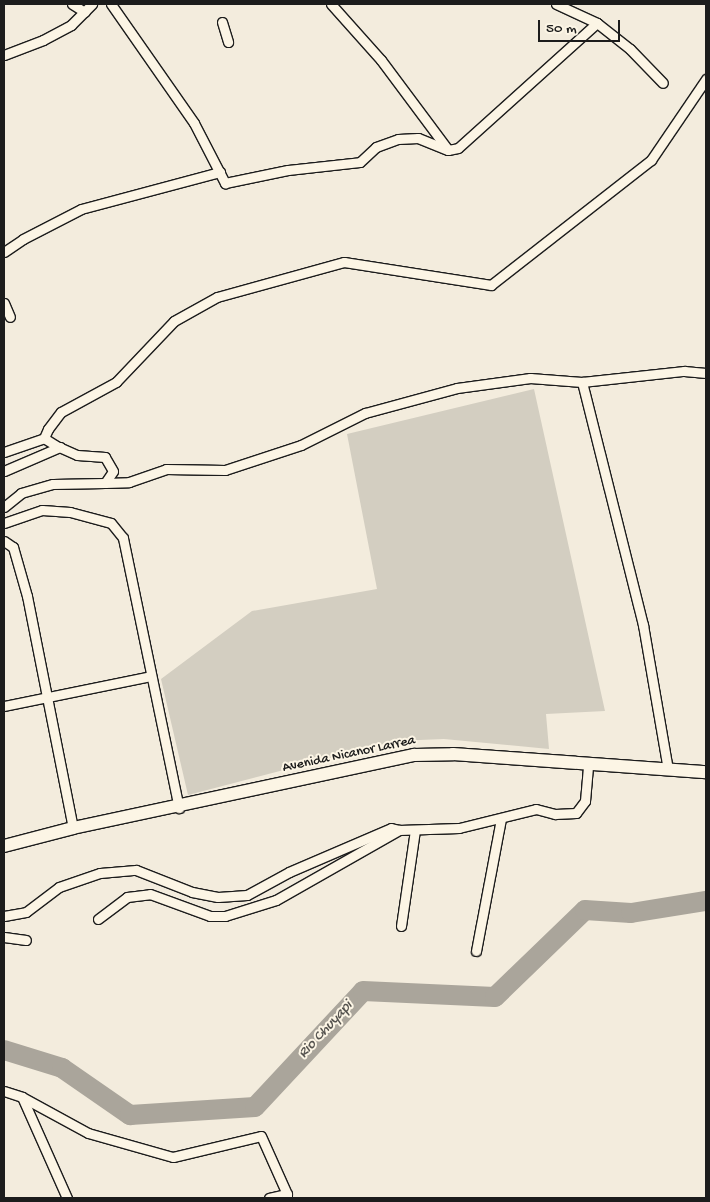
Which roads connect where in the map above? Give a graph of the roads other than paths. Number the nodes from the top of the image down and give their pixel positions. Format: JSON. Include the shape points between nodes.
{"nodes":[{"id":1,"x":72,"y":4,"type":"edge"},
{"id":2,"x":92,"y":4,"type":"edge"},
{"id":3,"x":111,"y":4,"type":"edge"},
{"id":4,"x":331,"y":4,"type":"edge"},
{"id":5,"x":556,"y":4,"type":"edge"},
{"id":6,"x":86,"y":12,"type":"junction"},
{"id":7,"x":222,"y":22,"type":"dead end"},
{"id":8,"x":597,"y":23,"type":"junction"},
{"id":9,"x":228,"y":42,"type":"dead end"},
{"id":10,"x":4,"y":55,"type":"edge"},
{"id":11,"x":706,"y":79,"type":"edge"},
{"id":12,"x":663,"y":83,"type":"dead end"},
{"id":13,"x":448,"y":150,"type":"junction"},
{"id":14,"x":220,"y":172,"type":"junction"},
{"id":15,"x":4,"y":252,"type":"edge"},
{"id":16,"x":4,"y":304,"type":"edge"},
{"id":17,"x":10,"y":317,"type":"dead end"},
{"id":18,"x":706,"y":373,"type":"edge"},
{"id":19,"x":582,"y":382,"type":"junction"},
{"id":20,"x":45,"y":438,"type":"junction"},
{"id":21,"x":60,"y":447,"type":"junction"},
{"id":22,"x":4,"y":452,"type":"edge"},
{"id":23,"x":4,"y":471,"type":"edge"},
{"id":24,"x":105,"y":483,"type":"junction"},
{"id":25,"x":4,"y":508,"type":"edge"},
{"id":26,"x":4,"y":524,"type":"edge"},
{"id":27,"x":4,"y":540,"type":"edge"},
{"id":28,"x":151,"y":676,"type":"junction"},
{"id":29,"x":46,"y":698,"type":"junction"},
{"id":30,"x":4,"y":706,"type":"edge"},
{"id":31,"x":588,"y":764,"type":"junction"},
{"id":32,"x":668,"y":770,"type":"junction"},
{"id":33,"x":706,"y":772,"type":"edge"},
{"id":34,"x":179,"y":808,"type":"junction"},
{"id":35,"x":501,"y":819,"type":"junction"},
{"id":36,"x":73,"y":828,"type":"junction"},
{"id":37,"x":400,"y":830,"type":"junction"},
{"id":38,"x":415,"y":830,"type":"junction"},
{"id":39,"x":4,"y":846,"type":"edge"},
{"id":40,"x":4,"y":916,"type":"edge"},
{"id":41,"x":98,"y":918,"type":"dead end"},
{"id":42,"x":401,"y":926,"type":"dead end"},
{"id":43,"x":4,"y":937,"type":"edge"},
{"id":44,"x":26,"y":940,"type":"dead end"},
{"id":45,"x":476,"y":951,"type":"dead end"},
{"id":46,"x":4,"y":1091,"type":"edge"},
{"id":47,"x":22,"y":1097,"type":"junction"},
{"id":48,"x":287,"y":1196,"type":"edge"},
{"id":49,"x":67,"y":1198,"type":"edge"},
{"id":50,"x":268,"y":1198,"type":"edge"}],
"edges":[{"from":1,"to":6,"type":"street"},
{"from":2,"to":6,"type":"street"},
{"from":3,"to":14,"type":"street","via":[[194,123]]},
{"from":4,"to":13,"type":"street","via":[[381,60]]},
{"from":5,"to":8,"type":"street"},
{"from":6,"to":10,"type":"street","via":[[71,25],[43,40]]},
{"from":7,"to":9,"type":"street"},
{"from":8,"to":12,"type":"street","via":[[630,49]]},
{"from":8,"to":13,"type":"street","via":[[458,148]]},
{"from":11,"to":20,"type":"street","via":[[650,160],[491,285],[344,262],[217,297],[174,322],[116,382],[61,412]]},
{"from":13,"to":14,"type":"street","via":[[418,138],[398,139],[376,146],[360,162],[288,170],[225,182]]},
{"from":14,"to":15,"type":"street","via":[[81,209]]},
{"from":16,"to":17,"type":"street"},
{"from":18,"to":19,"type":"street","via":[[684,371]]},
{"from":19,"to":24,"type":"street","via":[[530,378],[457,388],[365,413],[302,445],[225,470],[166,468],[129,482]]},
{"from":19,"to":32,"type":"street","via":[[643,625]]},
{"from":20,"to":21,"type":"street"},
{"from":20,"to":22,"type":"street"},
{"from":21,"to":23,"type":"street"},
{"from":21,"to":24,"type":"street","via":[[77,455],[105,458],[113,471]]},
{"from":24,"to":25,"type":"street","via":[[53,484],[22,493]]},
{"from":26,"to":28,"type":"street","via":[[42,510],[70,512],[111,523],[123,538]]},
{"from":27,"to":29,"type":"street","via":[[13,548],[27,596]]},
{"from":28,"to":29,"type":"street"},
{"from":28,"to":34,"type":"street"},
{"from":29,"to":30,"type":"street"},
{"from":29,"to":36,"type":"street"},
{"from":31,"to":32,"type":"main road","name":"Avenida Nicanor Larrea"},
{"from":31,"to":34,"type":"main road","name":"Avenida Nicanor Larrea","via":[[452,754],[414,755]]},
{"from":31,"to":35,"type":"street","via":[[585,801],[576,813],[555,814],[536,809]]},
{"from":32,"to":33,"type":"main road","name":"Avenida Nicanor Larrea"},
{"from":34,"to":36,"type":"main road","name":"Avenida Nicanor Larrea"},
{"from":35,"to":38,"type":"street","via":[[459,828]]},
{"from":35,"to":45,"type":"street"},
{"from":36,"to":39,"type":"main road","name":"Avenida Nicanor Larrea"},
{"from":37,"to":38,"type":"street"},
{"from":37,"to":40,"type":"street","via":[[391,828],[288,872],[247,895],[218,896],[192,892],[136,870],[100,873],[59,887],[26,912]]},
{"from":37,"to":41,"type":"street","via":[[261,907],[225,916],[210,916],[150,894],[127,897]]},
{"from":38,"to":42,"type":"street"},
{"from":43,"to":44,"type":"street"},
{"from":46,"to":47,"type":"street"},
{"from":47,"to":48,"type":"street","via":[[88,1133],[173,1157],[261,1136]]},
{"from":47,"to":49,"type":"street"},
{"from":48,"to":50,"type":"street"}]}
